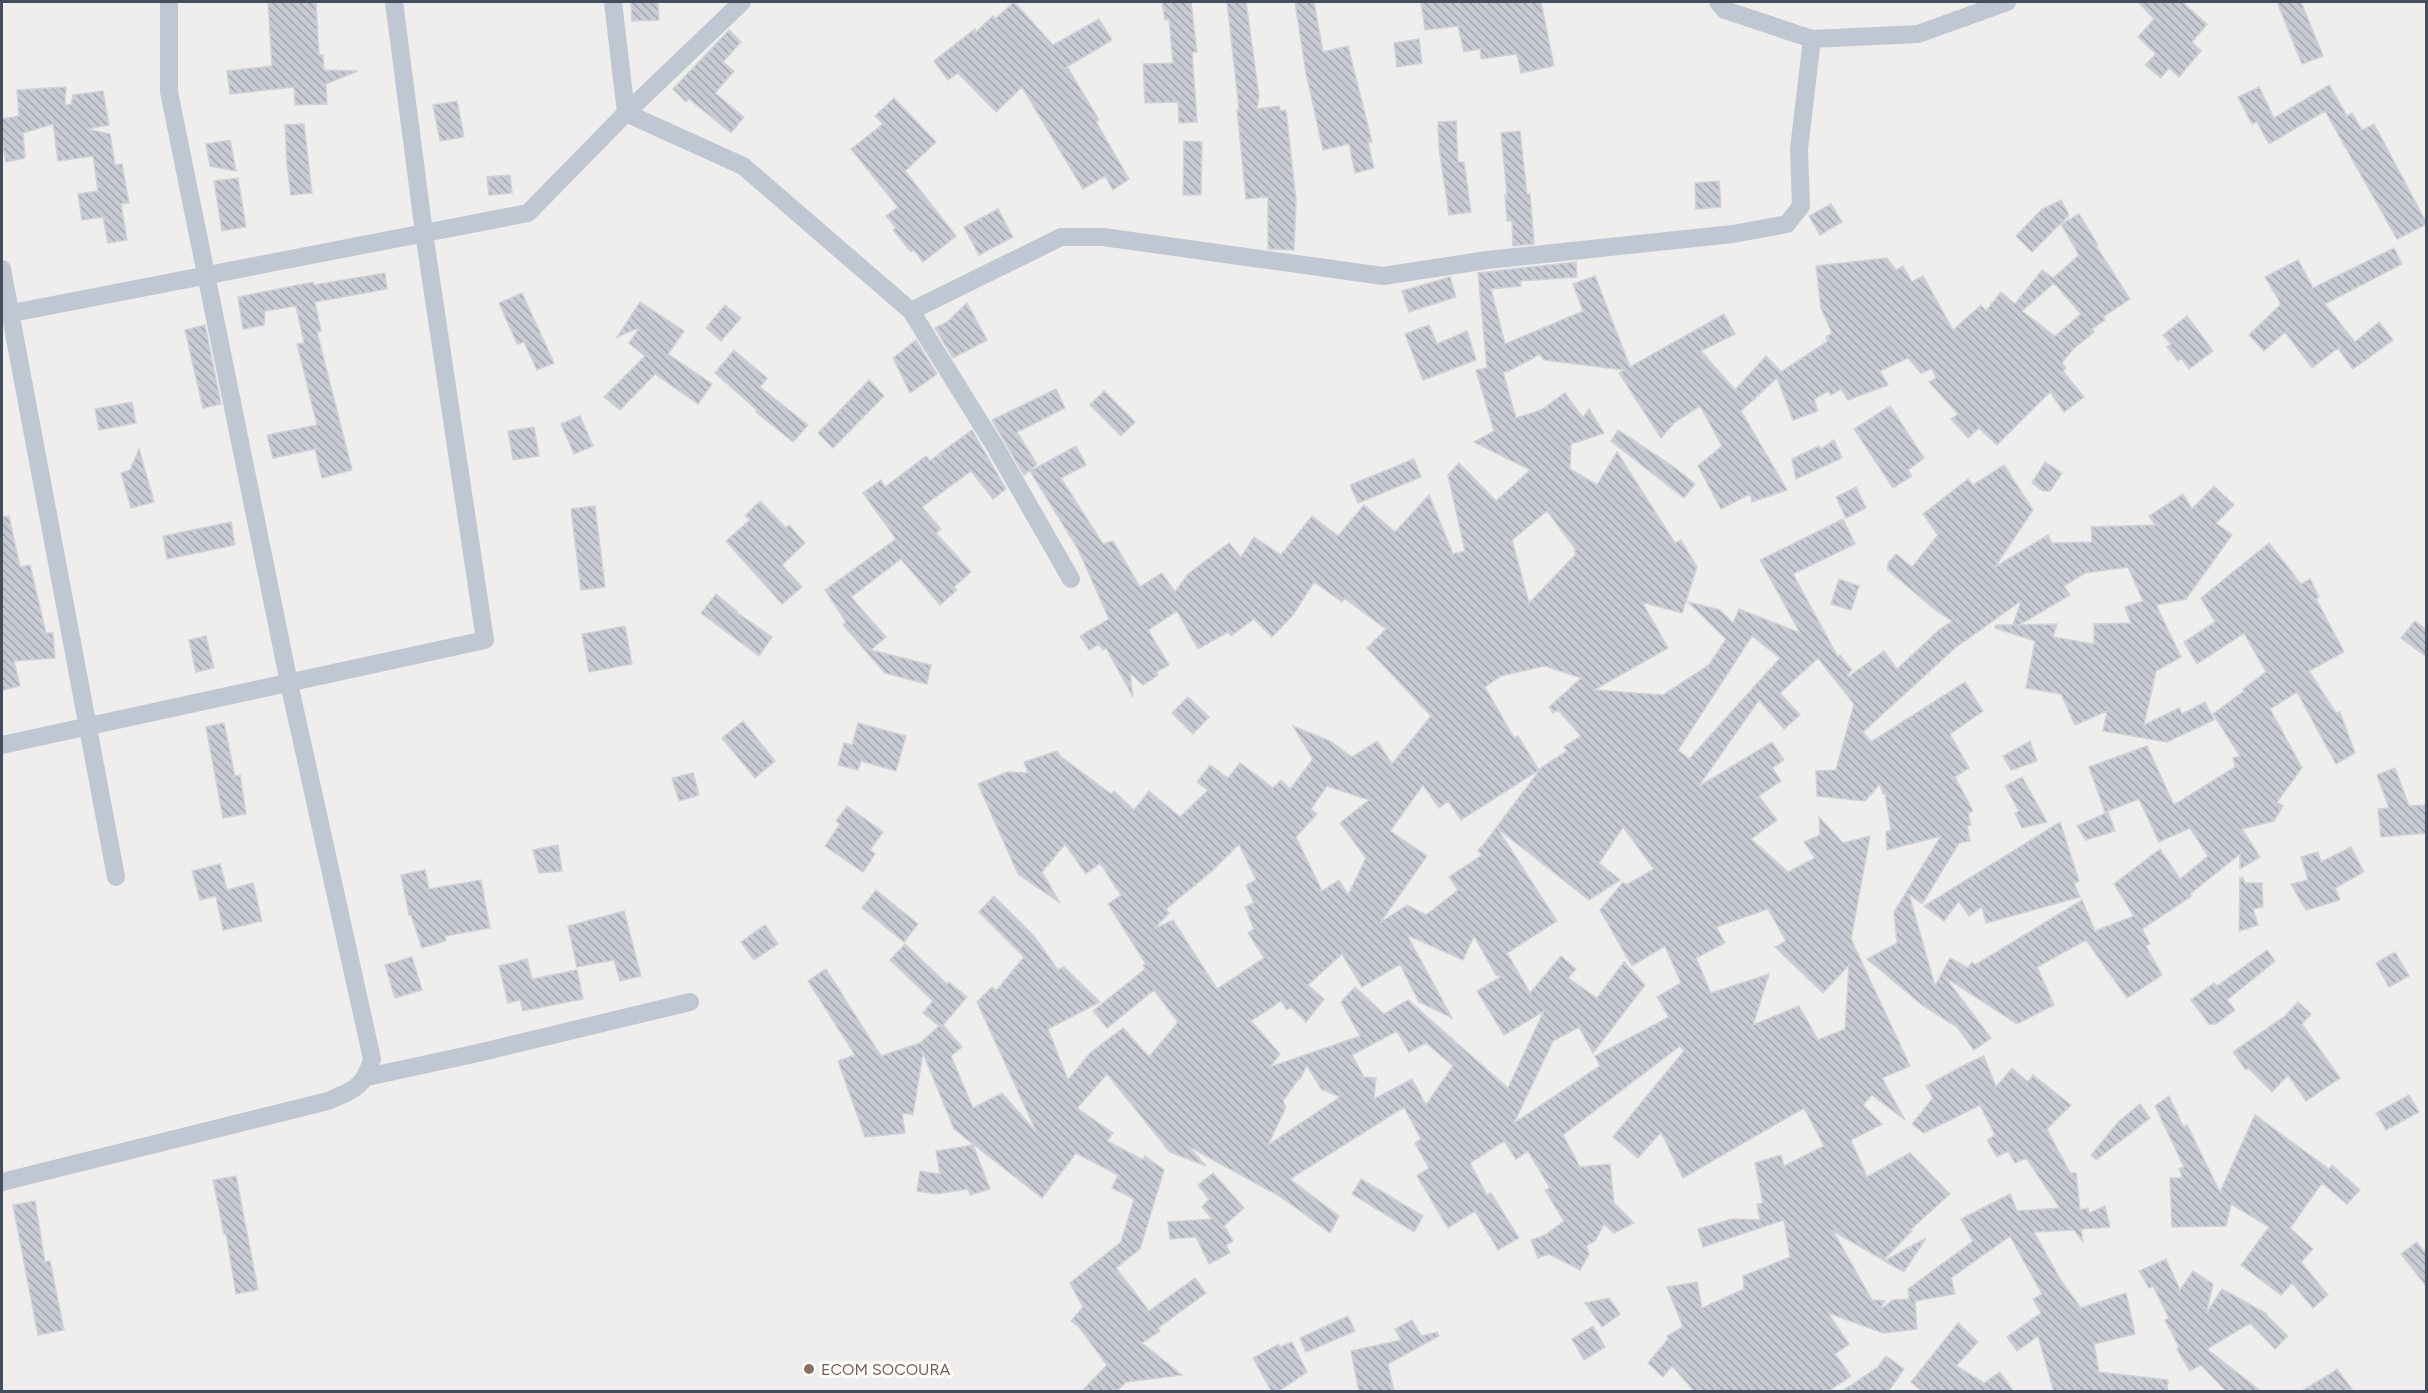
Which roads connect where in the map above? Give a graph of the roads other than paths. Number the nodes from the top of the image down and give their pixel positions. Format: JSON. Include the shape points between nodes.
{"nodes":[{"id":1,"x":169,"y":2,"type":"edge"},
{"id":2,"x":394,"y":2,"type":"edge"},
{"id":3,"x":613,"y":2,"type":"edge"},
{"id":4,"x":742,"y":2,"type":"edge"},
{"id":5,"x":1718,"y":2,"type":"edge"},
{"id":6,"x":2007,"y":2,"type":"edge"},
{"id":7,"x":1812,"y":39,"type":"junction"},
{"id":8,"x":626,"y":112,"type":"junction"},
{"id":9,"x":424,"y":233,"type":"junction"},
{"id":10,"x":2,"y":269,"type":"edge"},
{"id":11,"x":205,"y":275,"type":"junction"},
{"id":12,"x":911,"y":311,"type":"junction"},
{"id":13,"x":6,"y":314,"type":"edge"},
{"id":14,"x":1071,"y":579,"type":"dead end"},
{"id":15,"x":289,"y":683,"type":"junction"},
{"id":16,"x":88,"y":727,"type":"junction"},
{"id":17,"x":2,"y":746,"type":"edge"},
{"id":18,"x":116,"y":877,"type":"dead end"},
{"id":19,"x":690,"y":1002,"type":"dead end"},
{"id":20,"x":367,"y":1077,"type":"junction"},
{"id":21,"x":2,"y":1182,"type":"edge"}],
"edges":[{"from":1,"to":11,"type":"street","via":[[169,92]]},
{"from":2,"to":9,"type":"street"},
{"from":3,"to":8,"type":"street"},
{"from":4,"to":8,"type":"street"},
{"from":5,"to":7,"type":"street","via":[[1725,10]]},
{"from":6,"to":7,"type":"street","via":[[1918,34]]},
{"from":7,"to":12,"type":"street","via":[[1799,149],[1801,206],[1787,224],[1733,234],[1487,260],[1383,276],[1103,237],[1061,237]]},
{"from":8,"to":9,"type":"street","via":[[528,213]]},
{"from":8,"to":12,"type":"street","via":[[743,166]]},
{"from":9,"to":11,"type":"street"},
{"from":9,"to":15,"type":"street","via":[[485,640]]},
{"from":10,"to":13,"type":"street"},
{"from":11,"to":13,"type":"street"},
{"from":11,"to":15,"type":"street"},
{"from":12,"to":14,"type":"street"},
{"from":13,"to":16,"type":"street"},
{"from":15,"to":16,"type":"street"},
{"from":15,"to":20,"type":"street","via":[[372,1059]]},
{"from":16,"to":17,"type":"street"},
{"from":16,"to":18,"type":"street"},
{"from":19,"to":20,"type":"street"},
{"from":20,"to":21,"type":"street","via":[[351,1091],[328,1101]]}]}
